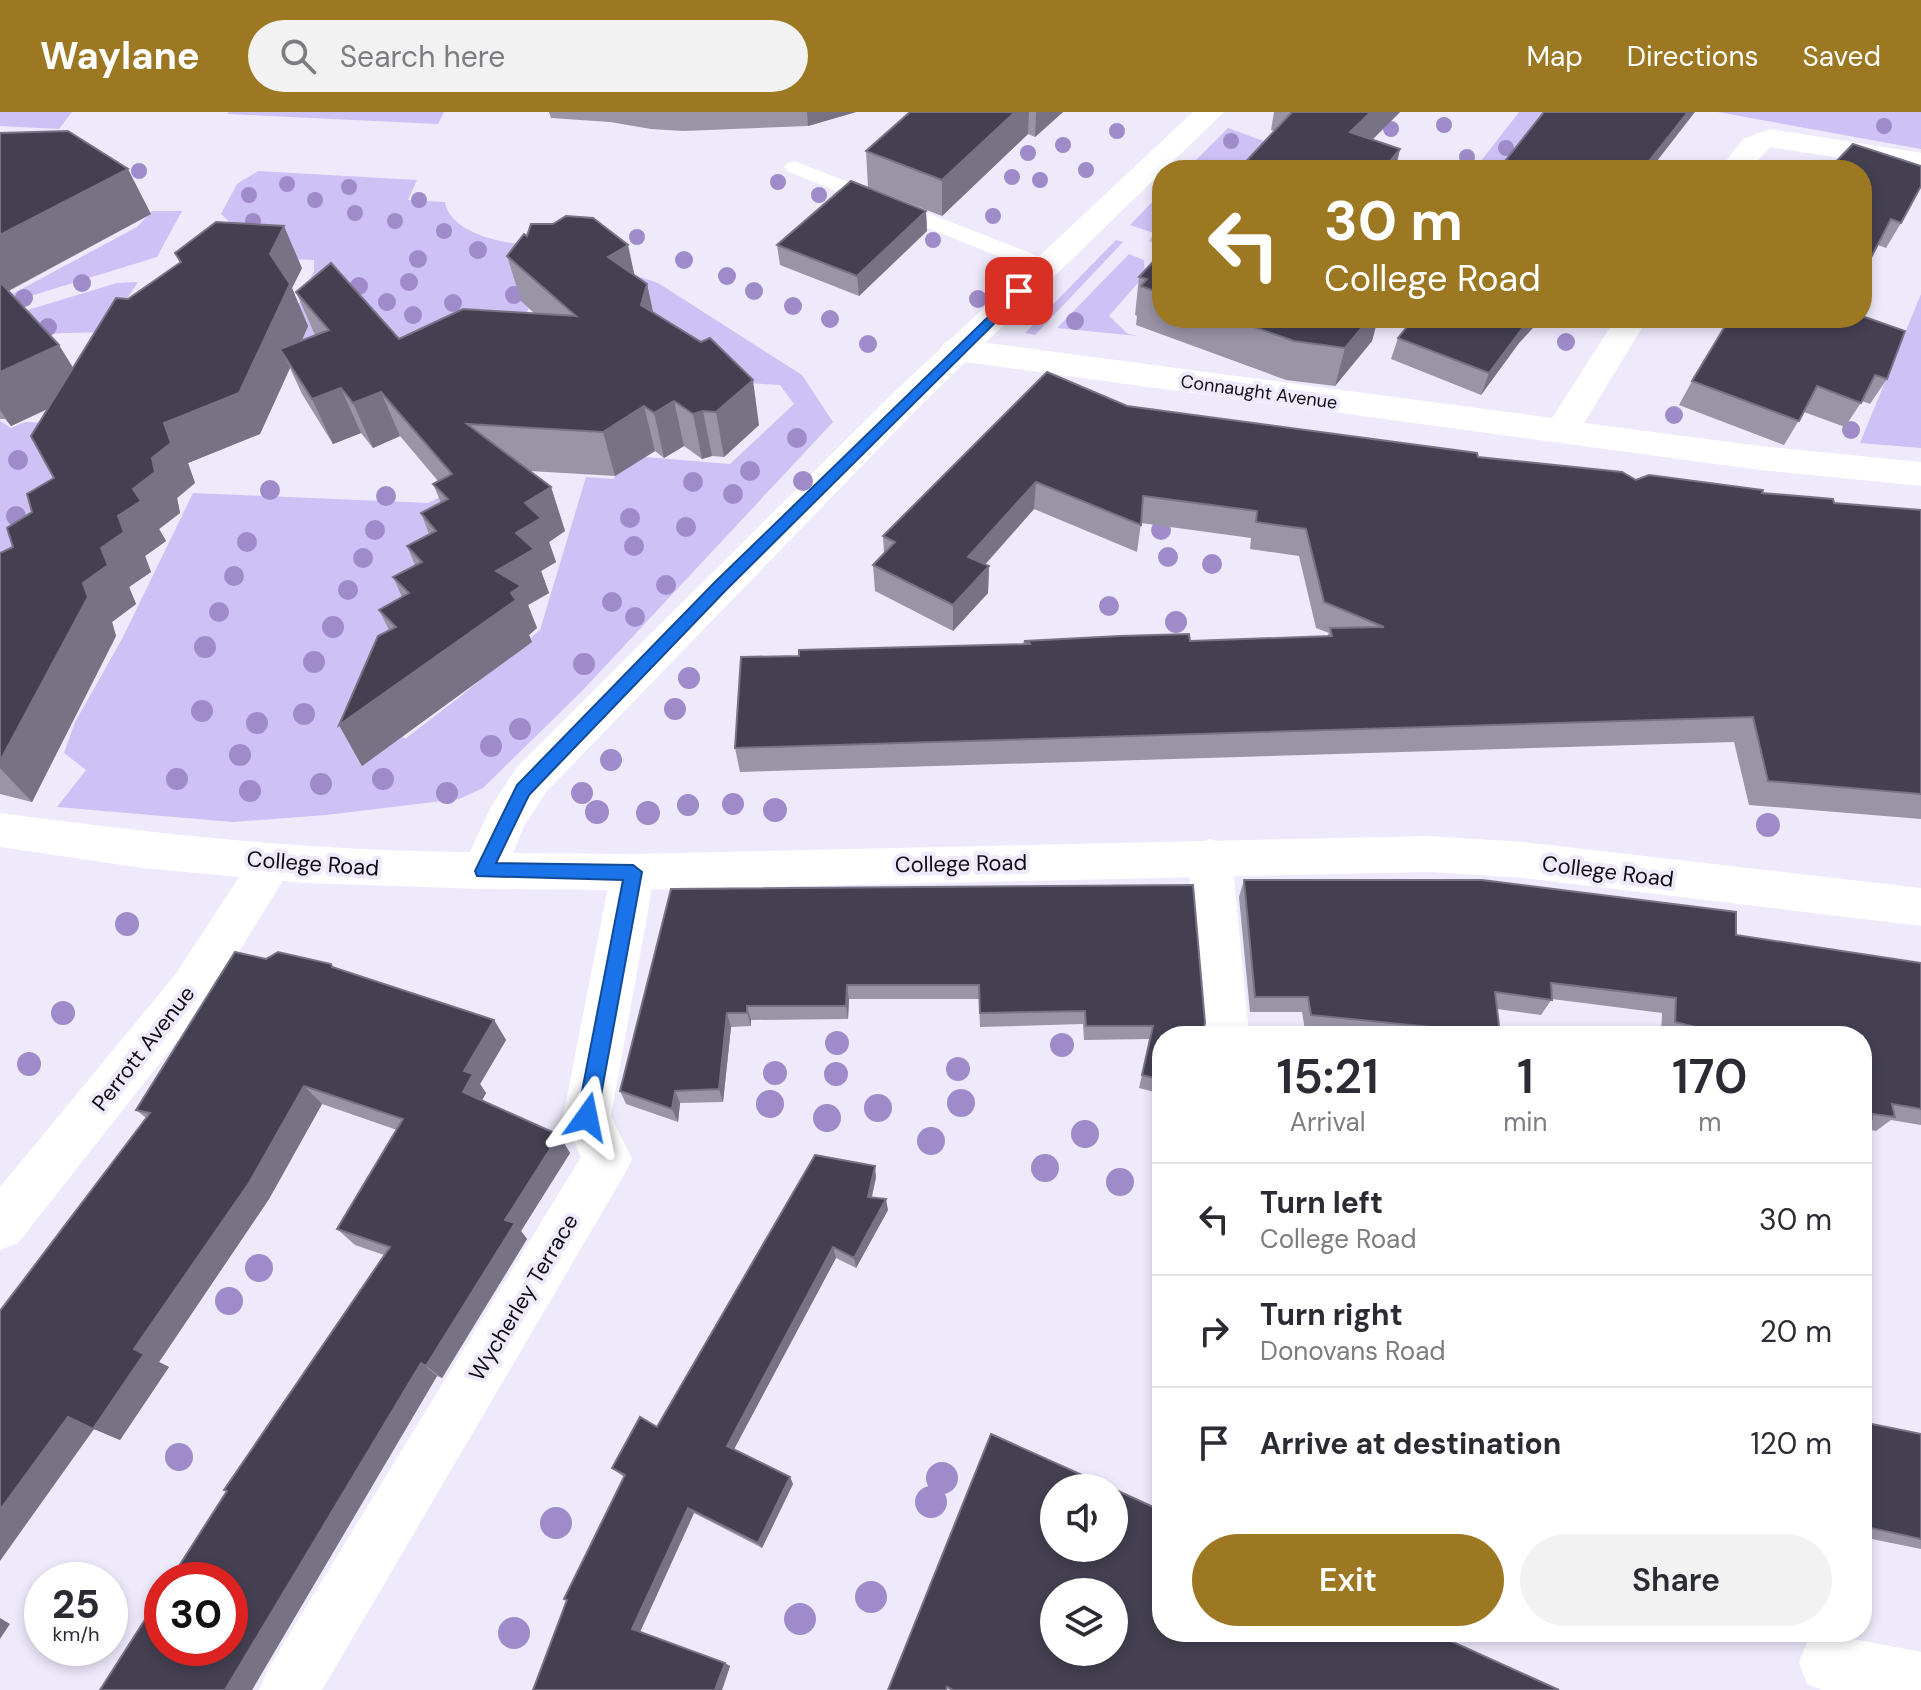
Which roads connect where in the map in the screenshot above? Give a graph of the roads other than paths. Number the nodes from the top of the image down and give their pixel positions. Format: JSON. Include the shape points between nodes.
{"nodes":[{"id":1,"x":1210,"y":112,"type":"edge"},
{"id":2,"x":1742,"y":158,"type":"edge"},
{"id":3,"x":1159,"y":160,"type":"edge"},
{"id":4,"x":1921,"y":162,"type":"edge"},
{"id":5,"x":1152,"y":166,"type":"edge"},
{"id":6,"x":794,"y":167,"type":"dead end"},
{"id":7,"x":1045,"y":267,"type":"junction"},
{"id":8,"x":1626,"y":328,"type":"edge"},
{"id":9,"x":957,"y":350,"type":"junction"},
{"id":10,"x":1561,"y":431,"type":"junction"},
{"id":11,"x":1921,"y":474,"type":"edge"},
{"id":12,"x":0,"y":830,"type":"edge"},
{"id":13,"x":1210,"y":857,"type":"junction"},
{"id":14,"x":273,"y":861,"type":"junction"},
{"id":15,"x":484,"y":871,"type":"junction"},
{"id":16,"x":633,"y":872,"type":"junction"},
{"id":17,"x":1921,"y":907,"type":"edge"},
{"id":18,"x":1225,"y":1026,"type":"edge"},
{"id":19,"x":0,"y":1226,"type":"edge"},
{"id":20,"x":1828,"y":1663,"type":"dead end"},
{"id":21,"x":1921,"y":1682,"type":"edge"},
{"id":22,"x":289,"y":1690,"type":"edge"}],
"edges":[{"from":1,"to":3,"type":"street"},
{"from":2,"to":4,"type":"street","via":[[1761,139],[1786,138]]},
{"from":5,"to":7,"type":"street"},
{"from":6,"to":7,"type":"lane"},
{"from":7,"to":9,"type":"street"},
{"from":8,"to":10,"type":"street"},
{"from":9,"to":10,"type":"street","name":"Connaught Avenue"},
{"from":9,"to":15,"type":"street","via":[[523,790]]},
{"from":10,"to":11,"type":"street","name":"Connaught Avenue"},
{"from":12,"to":14,"type":"street","name":"College Road"},
{"from":13,"to":16,"type":"street","name":"College Road"},
{"from":13,"to":17,"type":"street","name":"College Road","via":[[1429,854],[1509,859]]},
{"from":13,"to":18,"type":"street"},
{"from":14,"to":15,"type":"street","name":"College Road"},
{"from":14,"to":19,"type":"street","name":"Perrott Avenue","via":[[191,989]]},
{"from":15,"to":16,"type":"street","name":"College Road"},
{"from":16,"to":22,"type":"street","name":"Wycherley Terrace","via":[[587,1117],[607,1159]]},
{"from":20,"to":21,"type":"street"}]}
